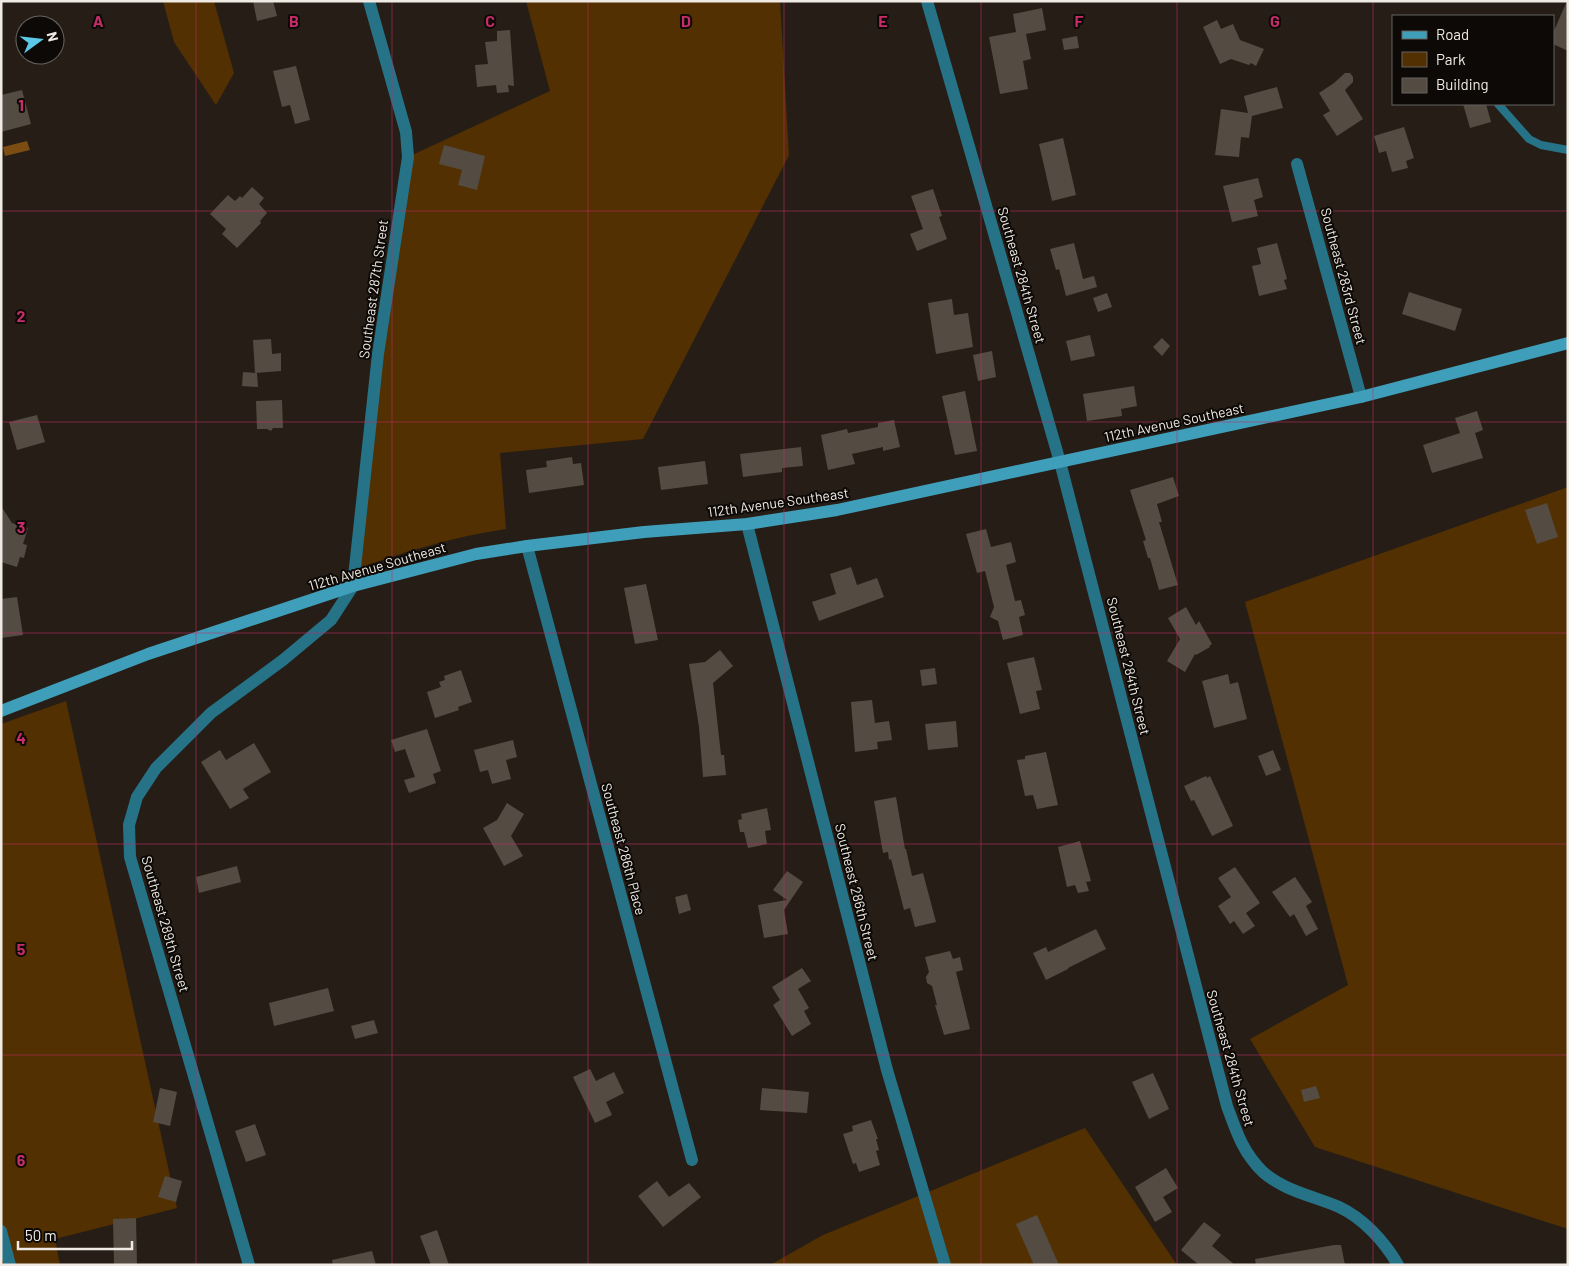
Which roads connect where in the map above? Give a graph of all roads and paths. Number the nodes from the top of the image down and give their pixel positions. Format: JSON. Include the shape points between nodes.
{"nodes":[{"id":1,"x":369,"y":1,"type":"edge"},
{"id":2,"x":927,"y":1,"type":"edge"},
{"id":3,"x":1499,"y":105,"type":"edge"},
{"id":4,"x":1568,"y":150,"type":"edge"},
{"id":5,"x":1297,"y":164,"type":"dead end"},
{"id":6,"x":1568,"y":343,"type":"edge"},
{"id":7,"x":1361,"y":397,"type":"junction"},
{"id":8,"x":1060,"y":462,"type":"junction"},
{"id":9,"x":747,"y":524,"type":"junction"},
{"id":10,"x":526,"y":546,"type":"junction"},
{"id":11,"x":353,"y":586,"type":"junction"},
{"id":12,"x":1,"y":711,"type":"edge"},
{"id":13,"x":692,"y":1160,"type":"dead end"},
{"id":14,"x":1,"y":1231,"type":"edge"},
{"id":15,"x":10,"y":1265,"type":"edge"},
{"id":16,"x":249,"y":1265,"type":"edge"},
{"id":17,"x":946,"y":1265,"type":"edge"},
{"id":18,"x":1398,"y":1265,"type":"edge"}],
"edges":[{"from":1,"to":11,"type":"street","name":"Southeast 287th Street","via":[[406,132],[408,157],[378,354]]},
{"from":2,"to":8,"type":"street","name":"Southeast 284th Street"},
{"from":3,"to":4,"type":"lane","via":[[1529,139],[1541,145]]},
{"from":5,"to":7,"type":"street","name":"Southeast 283rd Street"},
{"from":6,"to":7,"type":"street","name":"112th Avenue Southeast"},
{"from":7,"to":8,"type":"street","name":"112th Avenue Southeast"},
{"from":8,"to":9,"type":"street","name":"112th Avenue Southeast","via":[[837,510]]},
{"from":8,"to":18,"type":"street","name":"Southeast 284th Street","via":[[1238,1139],[1254,1162],[1282,1186],[1341,1208],[1355,1217],[1375,1234]]},
{"from":9,"to":10,"type":"street","name":"112th Avenue Southeast"},
{"from":9,"to":17,"type":"street","name":"Southeast 286th Street","via":[[887,1070]]},
{"from":10,"to":11,"type":"street","name":"112th Avenue Southeast","via":[[476,554]]},
{"from":10,"to":13,"type":"street","name":"Southeast 286th Place"},
{"from":11,"to":12,"type":"street","name":"112th Avenue Southeast","via":[[148,654]]},
{"from":11,"to":16,"type":"street","name":"Southeast 289th Street","via":[[331,620],[211,713],[156,768],[138,797],[129,825],[130,857]]},
{"from":14,"to":15,"type":"street"}]}
